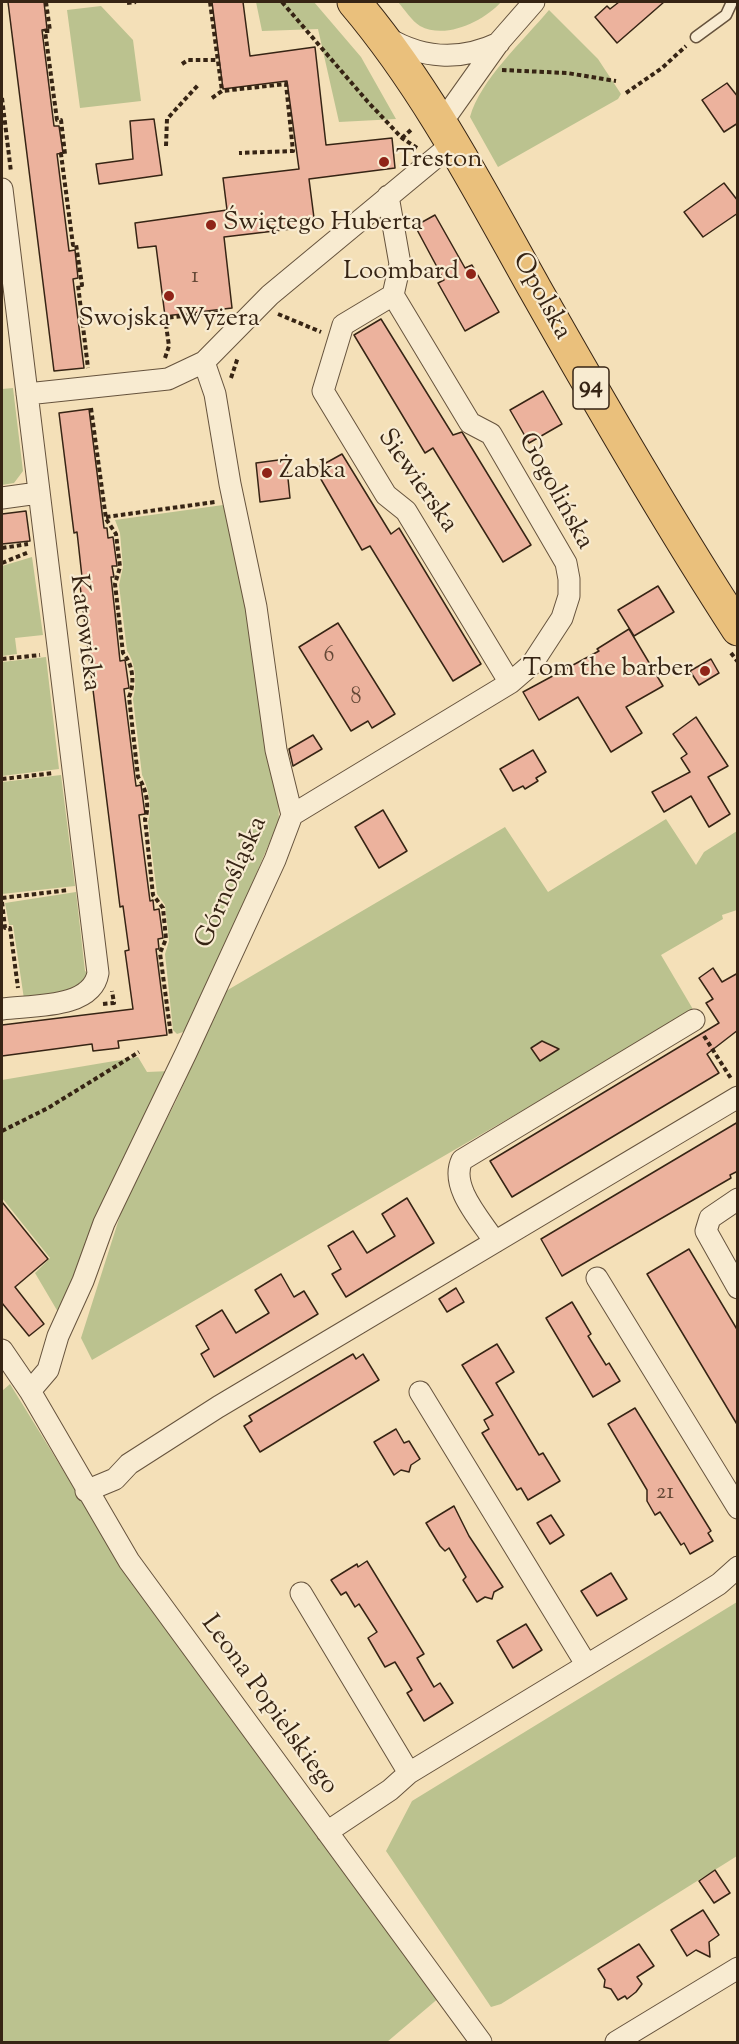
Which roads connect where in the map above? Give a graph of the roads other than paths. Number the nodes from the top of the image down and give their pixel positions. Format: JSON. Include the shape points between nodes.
{"nodes":[{"id":1,"x":354,"y":2,"type":"edge"},
{"id":2,"x":534,"y":2,"type":"edge"},
{"id":3,"x":732,"y":2,"type":"edge"},
{"id":4,"x":382,"y":35,"type":"junction"},
{"id":5,"x":696,"y":37,"type":"road end"},
{"id":6,"x":499,"y":42,"type":"junction"},
{"id":7,"x":440,"y":143,"type":"junction"},
{"id":8,"x":2,"y":189,"type":"edge"},
{"id":9,"x":388,"y":196,"type":"junction"},
{"id":10,"x":393,"y":296,"type":"junction"},
{"id":11,"x":204,"y":362,"type":"junction"},
{"id":12,"x":27,"y":394,"type":"junction"},
{"id":13,"x":38,"y":493,"type":"junction"},
{"id":14,"x":2,"y":498,"type":"edge"},
{"id":15,"x":731,"y":636,"type":"edge"},
{"id":16,"x":510,"y":683,"type":"junction"},
{"id":17,"x":292,"y":815,"type":"junction"},
{"id":18,"x":11,"y":1008,"type":"edge"},
{"id":19,"x":694,"y":1020,"type":"road end"},
{"id":20,"x":738,"y":1097,"type":"edge"},
{"id":21,"x":738,"y":1199,"type":"edge"},
{"id":22,"x":495,"y":1242,"type":"junction"},
{"id":23,"x":597,"y":1278,"type":"dead end"},
{"id":24,"x":738,"y":1288,"type":"edge"},
{"id":25,"x":2,"y":1350,"type":"edge"},
{"id":26,"x":30,"y":1391,"type":"junction"},
{"id":27,"x":420,"y":1392,"type":"dead end"},
{"id":28,"x":86,"y":1491,"type":"junction"},
{"id":29,"x":737,"y":1505,"type":"edge"},
{"id":30,"x":738,"y":1567,"type":"edge"},
{"id":31,"x":301,"y":1593,"type":"dead end"},
{"id":32,"x":586,"y":1664,"type":"junction"},
{"id":33,"x":409,"y":1773,"type":"junction"},
{"id":34,"x":327,"y":1832,"type":"junction"},
{"id":35,"x":738,"y":1968,"type":"edge"},
{"id":36,"x":481,"y":2043,"type":"edge"},
{"id":37,"x":616,"y":2043,"type":"edge"}],
"edges":[{"from":1,"to":4,"type":"main road","name":"Opolska","number":"94"},
{"from":2,"to":6,"type":"street"},
{"from":3,"to":5,"type":"lane","via":[[726,15]]},
{"from":4,"to":6,"type":"street","via":[[429,55],[463,55]]},
{"from":4,"to":7,"type":"main road","name":"Opolska","number":"94"},
{"from":6,"to":7,"type":"street"},
{"from":7,"to":9,"type":"street"},
{"from":7,"to":15,"type":"main road","name":"Opolska","number":"94","via":[[652,493]]},
{"from":8,"to":12,"type":"street","name":"Katowicka"},
{"from":9,"to":10,"type":"street","via":[[400,264]]},
{"from":9,"to":11,"type":"street","via":[[270,295]]},
{"from":10,"to":16,"type":"street","name":"Gogolińska","via":[[470,423],[491,435],[566,563],[569,596],[562,618],[532,664]]},
{"from":10,"to":16,"type":"street","name":"Siewierska","via":[[343,325],[323,391],[386,495],[406,511]]},
{"from":11,"to":12,"type":"street","via":[[168,379]]},
{"from":11,"to":17,"type":"street","name":"Górnośląska","via":[[215,393],[256,607],[276,750]]},
{"from":12,"to":13,"type":"street","name":"Katowicka"},
{"from":13,"to":14,"type":"street"},
{"from":13,"to":18,"type":"street","name":"Katowicka","via":[[98,973],[96,984],[79,999]]},
{"from":16,"to":17,"type":"street","name":"Gogolińska"},
{"from":17,"to":26,"type":"street","name":"Górnośląska","via":[[275,860],[104,1223],[48,1370]]},
{"from":19,"to":22,"type":"street","via":[[462,1160],[458,1168],[459,1185]]},
{"from":20,"to":22,"type":"street"},
{"from":21,"to":24,"type":"street","via":[[710,1218],[706,1231]]},
{"from":22,"to":28,"type":"street","via":[[218,1407],[129,1464],[115,1479]]},
{"from":23,"to":29,"type":"street"},
{"from":25,"to":26,"type":"street","name":"Leona Popielskiego"},
{"from":26,"to":28,"type":"street","name":"Leona Popielskiego"},
{"from":27,"to":32,"type":"street"},
{"from":28,"to":34,"type":"street","name":"Leona Popielskiego","via":[[154,1598]]},
{"from":30,"to":32,"type":"street","via":[[720,1584]]},
{"from":31,"to":33,"type":"street"},
{"from":32,"to":33,"type":"street"},
{"from":33,"to":34,"type":"street"},
{"from":34,"to":36,"type":"street","name":"Leona Popielskiego"},
{"from":35,"to":37,"type":"street"}]}
